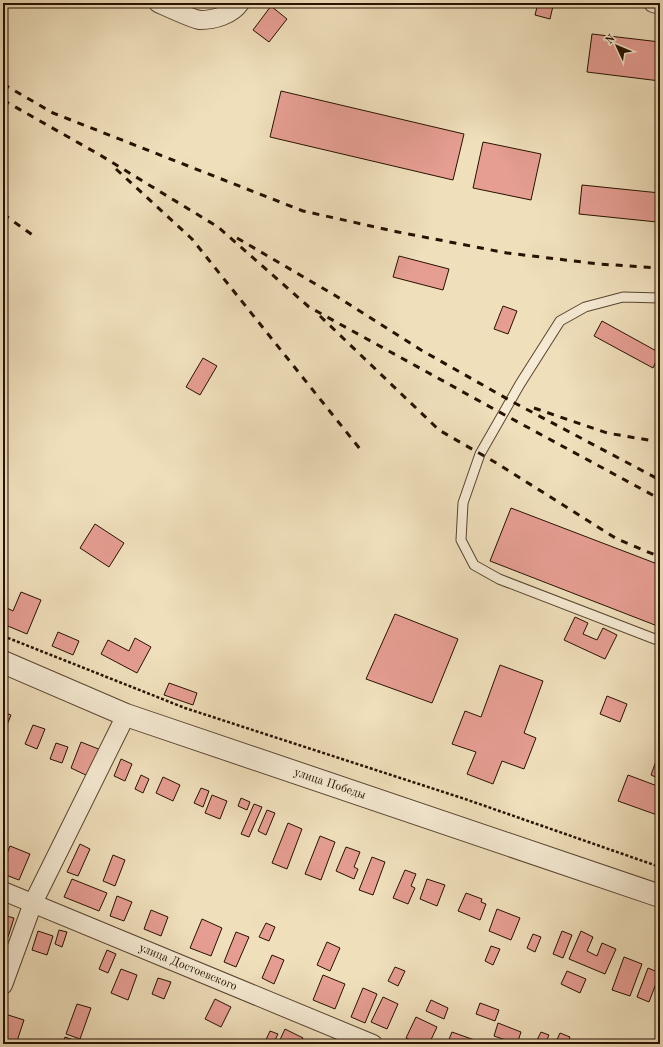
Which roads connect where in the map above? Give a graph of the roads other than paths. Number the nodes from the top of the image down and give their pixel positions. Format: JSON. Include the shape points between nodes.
{"nodes":[{"id":1,"x":158,"y":3,"type":"edge"},
{"id":2,"x":240,"y":3,"type":"edge"},
{"id":3,"x":653,"y":3,"type":"edge"},
{"id":4,"x":660,"y":4,"type":"edge"},
{"id":5,"x":660,"y":298,"type":"edge"},
{"id":6,"x":660,"y":642,"type":"edge"},
{"id":7,"x":3,"y":662,"type":"edge"},
{"id":8,"x":126,"y":715,"type":"junction"},
{"id":9,"x":3,"y":891,"type":"edge"},
{"id":10,"x":660,"y":896,"type":"edge"},
{"id":11,"x":33,"y":903,"type":"junction"},
{"id":12,"x":3,"y":985,"type":"edge"},
{"id":13,"x":373,"y":1044,"type":"edge"}],
"edges":[{"from":1,"to":2,"type":"street","via":[[199,20],[221,17]]},
{"from":3,"to":4,"type":"street"},
{"from":5,"to":6,"type":"lane","via":[[623,297],[585,306],[560,321],[480,454],[463,503],[461,540],[474,565],[499,578]]},
{"from":7,"to":8,"type":"street","name":"улица Победы"},
{"from":8,"to":10,"type":"street","name":"улица Победы"},
{"from":8,"to":11,"type":"street"},
{"from":9,"to":11,"type":"street","name":"улица Достоевского"},
{"from":11,"to":12,"type":"street"},
{"from":11,"to":13,"type":"street","name":"улица Достоевского"}]}
